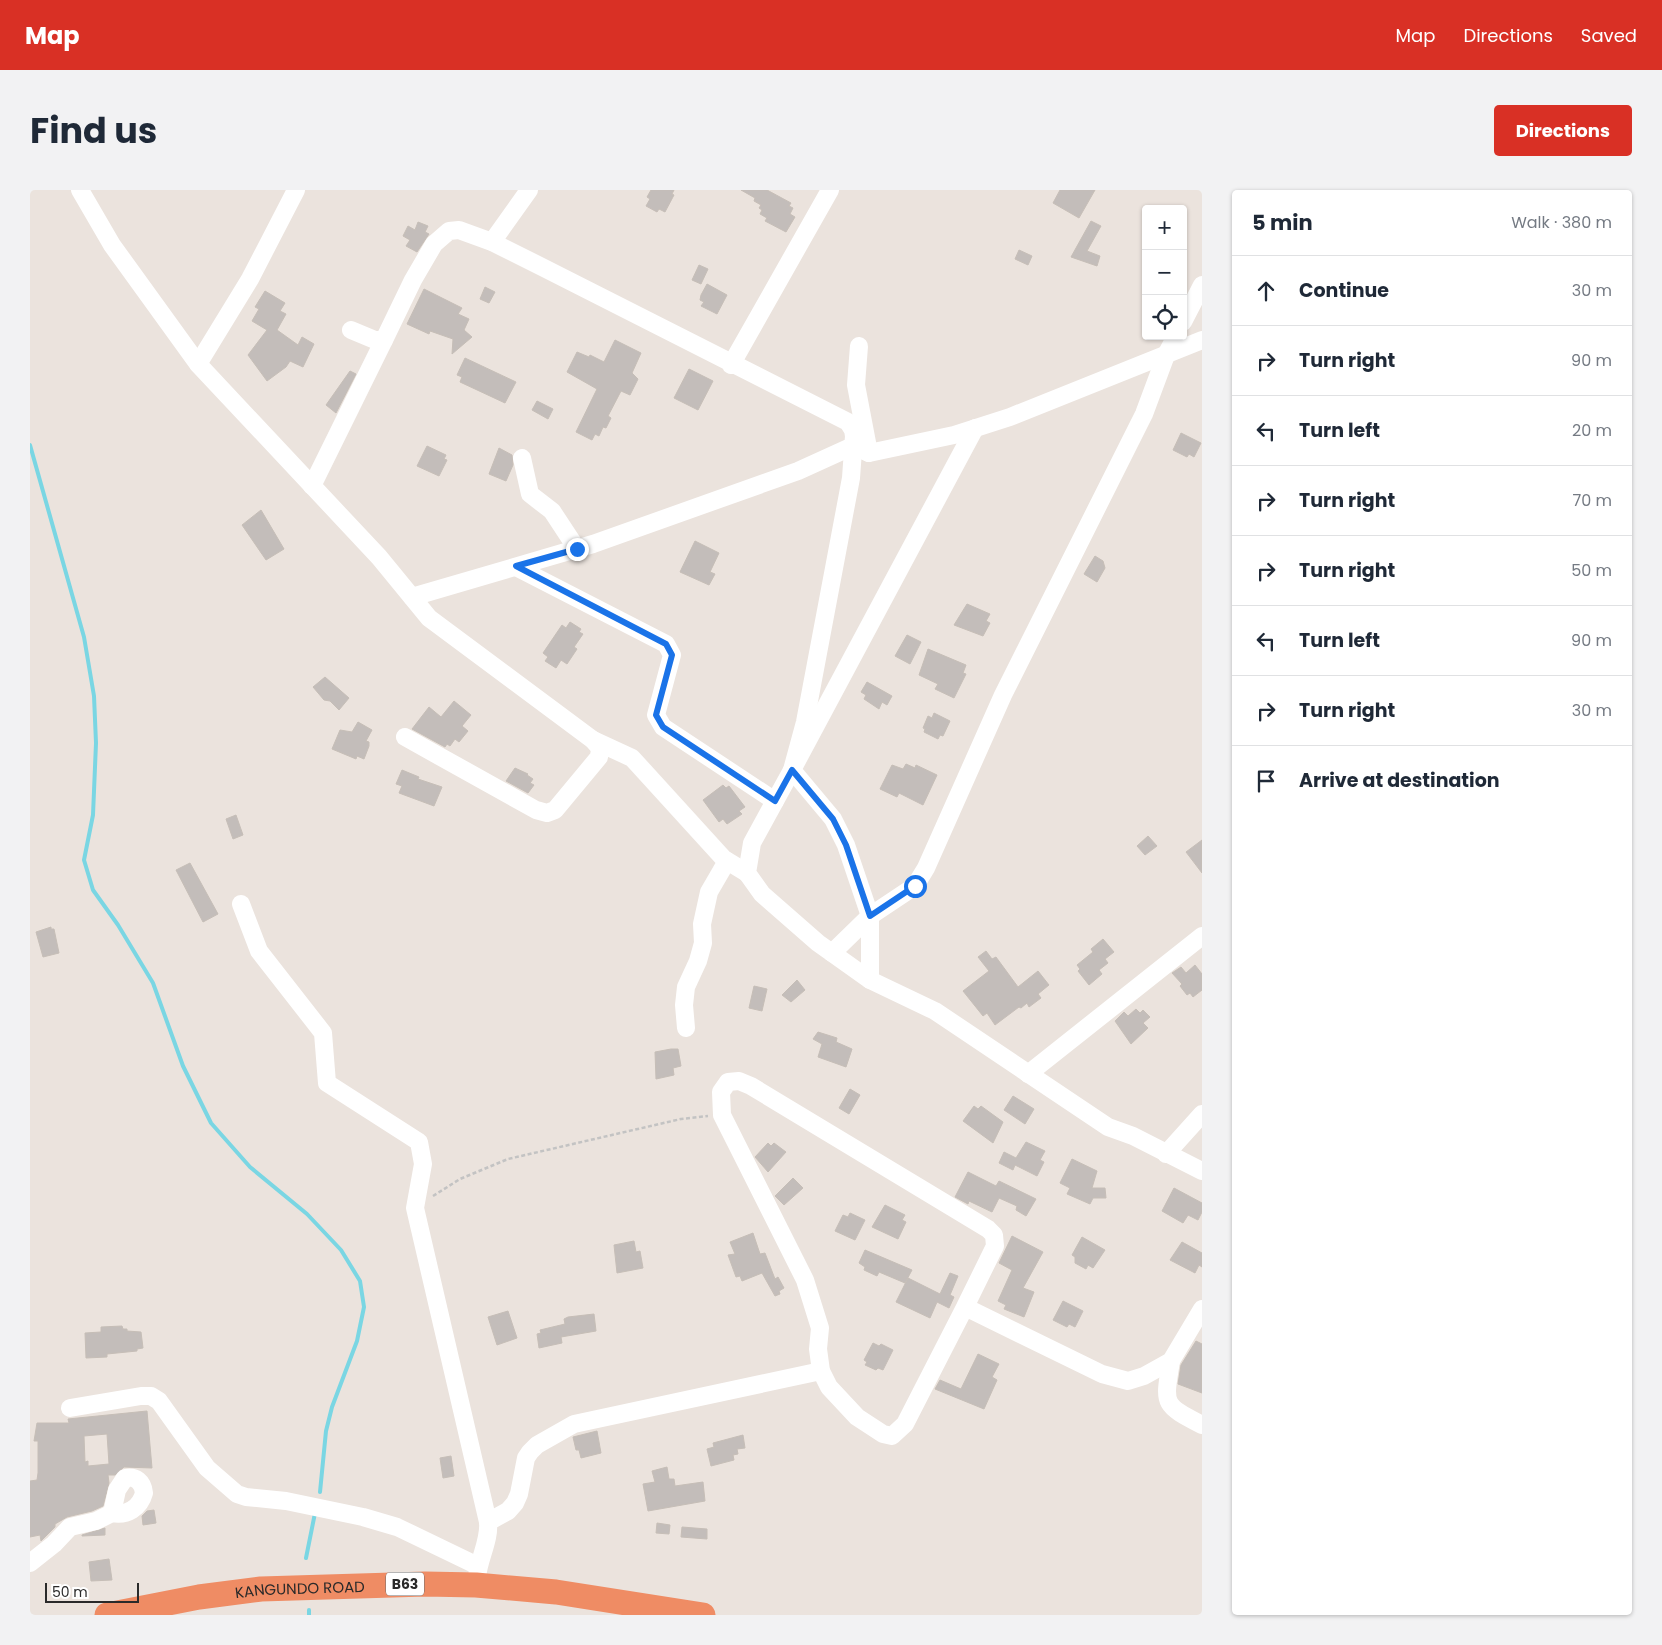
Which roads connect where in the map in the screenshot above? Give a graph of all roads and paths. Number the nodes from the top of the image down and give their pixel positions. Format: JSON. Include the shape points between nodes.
{"nodes":[{"id":1,"x":80,"y":190,"type":"edge"},
{"id":2,"x":296,"y":190,"type":"edge"},
{"id":3,"x":529,"y":190,"type":"edge"},
{"id":4,"x":830,"y":190,"type":"edge"},
{"id":5,"x":492,"y":242,"type":"junction"},
{"id":6,"x":1202,"y":286,"type":"edge"},
{"id":7,"x":1187,"y":314,"type":"edge"},
{"id":8,"x":351,"y":330,"type":"dead end"},
{"id":9,"x":384,"y":340,"type":"junction"},
{"id":10,"x":1174,"y":340,"type":"edge"},
{"id":11,"x":1202,"y":340,"type":"edge"},
{"id":12,"x":859,"y":346,"type":"dead end"},
{"id":13,"x":1166,"y":354,"type":"junction"},
{"id":14,"x":198,"y":364,"type":"junction"},
{"id":15,"x":731,"y":364,"type":"junction"},
{"id":16,"x":975,"y":428,"type":"junction"},
{"id":17,"x":861,"y":449,"type":"junction"},
{"id":18,"x":522,"y":458,"type":"dead end"},
{"id":19,"x":312,"y":486,"type":"junction"},
{"id":20,"x":577,"y":549,"type":"junction"},
{"id":21,"x":516,"y":566,"type":"junction"},
{"id":22,"x":412,"y":597,"type":"junction"},
{"id":23,"x":405,"y":737,"type":"dead end"},
{"id":24,"x":593,"y":740,"type":"junction"},
{"id":25,"x":792,"y":770,"type":"junction"},
{"id":26,"x":775,"y":801,"type":"junction"},
{"id":27,"x":727,"y":861,"type":"junction"},
{"id":28,"x":747,"y":873,"type":"junction"},
{"id":29,"x":241,"y":904,"type":"dead end"},
{"id":30,"x":870,"y":916,"type":"junction"},
{"id":31,"x":1202,"y":936,"type":"edge"},
{"id":32,"x":832,"y":953,"type":"junction"},
{"id":33,"x":870,"y":980,"type":"junction"},
{"id":34,"x":686,"y":1028,"type":"dead end"},
{"id":35,"x":1028,"y":1074,"type":"junction"},
{"id":36,"x":1202,"y":1114,"type":"edge"},
{"id":37,"x":722,"y":1115,"type":"junction"},
{"id":38,"x":1166,"y":1154,"type":"junction"},
{"id":39,"x":1202,"y":1171,"type":"edge"},
{"id":40,"x":415,"y":1208,"type":"junction"},
{"id":41,"x":965,"y":1307,"type":"junction"},
{"id":42,"x":1202,"y":1309,"type":"edge"},
{"id":43,"x":1171,"y":1361,"type":"junction"},
{"id":44,"x":821,"y":1371,"type":"junction"},
{"id":45,"x":70,"y":1408,"type":"dead end"},
{"id":46,"x":1202,"y":1425,"type":"edge"},
{"id":47,"x":112,"y":1513,"type":"dead end"},
{"id":48,"x":488,"y":1522,"type":"junction"},
{"id":49,"x":30,"y":1563,"type":"edge"},
{"id":50,"x":477,"y":1576,"type":"junction"},
{"id":51,"x":107,"y":1615,"type":"edge"},
{"id":52,"x":703,"y":1615,"type":"edge"}],
"edges":[{"from":1,"to":14,"type":"street","via":[[112,245]]},
{"from":2,"to":14,"type":"street","via":[[250,279]]},
{"from":3,"to":5,"type":"street"},
{"from":4,"to":15,"type":"street"},
{"from":5,"to":9,"type":"street","via":[[459,230],[442,236],[422,262]]},
{"from":5,"to":15,"type":"street"},
{"from":6,"to":7,"type":"street"},
{"from":8,"to":9,"type":"street"},
{"from":9,"to":19,"type":"street"},
{"from":10,"to":13,"type":"street"},
{"from":11,"to":13,"type":"street"},
{"from":12,"to":17,"type":"street","via":[[856,385]]},
{"from":13,"to":16,"type":"street"},
{"from":13,"to":30,"type":"street","via":[[1144,414],[1003,696],[926,868],[915,886]]},
{"from":14,"to":19,"type":"street"},
{"from":15,"to":17,"type":"street","via":[[848,422]]},
{"from":16,"to":17,"type":"street","via":[[954,435]]},
{"from":16,"to":25,"type":"street"},
{"from":17,"to":20,"type":"street"},
{"from":17,"to":25,"type":"street","via":[[851,478],[805,722]]},
{"from":18,"to":20,"type":"street","via":[[530,494],[552,510]]},
{"from":19,"to":22,"type":"street"},
{"from":20,"to":21,"type":"street"},
{"from":21,"to":22,"type":"street"},
{"from":21,"to":26,"type":"street","via":[[666,644],[672,655],[656,715],[663,727]]},
{"from":22,"to":24,"type":"street","via":[[429,618]]},
{"from":23,"to":24,"type":"street","via":[[536,810],[547,813],[555,810],[599,757],[600,748]]},
{"from":24,"to":27,"type":"street","via":[[632,758]]},
{"from":25,"to":26,"type":"street"},
{"from":25,"to":30,"type":"street","via":[[833,819],[846,845]]},
{"from":26,"to":28,"type":"street","via":[[752,843]]},
{"from":27,"to":28,"type":"street"},
{"from":27,"to":34,"type":"street","via":[[710,892],[702,924],[703,943],[686,987]]},
{"from":28,"to":32,"type":"street","via":[[762,894]]},
{"from":29,"to":40,"type":"street","via":[[259,951],[323,1033],[327,1083],[419,1142],[423,1164]]},
{"from":30,"to":32,"type":"street"},
{"from":30,"to":33,"type":"street"},
{"from":31,"to":35,"type":"street"},
{"from":32,"to":33,"type":"street"},
{"from":33,"to":35,"type":"street","via":[[935,1011]]},
{"from":35,"to":38,"type":"street","via":[[1108,1127]]},
{"from":36,"to":38,"type":"street"},
{"from":37,"to":40,"type":"path","via":[[681,1119],[508,1159],[460,1179]]},
{"from":37,"to":41,"type":"street","via":[[722,1092],[728,1082],[739,1080],[988,1229],[994,1235],[994,1246]]},
{"from":37,"to":44,"type":"street","via":[[805,1280],[820,1328]]},
{"from":38,"to":39,"type":"street"},
{"from":40,"to":48,"type":"street"},
{"from":41,"to":43,"type":"street","via":[[1119,1380],[1144,1376]]},
{"from":41,"to":44,"type":"street","via":[[905,1424],[892,1436],[883,1434],[857,1417],[829,1387]]},
{"from":42,"to":43,"type":"street"},
{"from":43,"to":46,"type":"street","via":[[1166,1395],[1169,1404]]},
{"from":44,"to":48,"type":"street","via":[[574,1424],[530,1452],[515,1503],[508,1511]]},
{"from":45,"to":50,"type":"street","via":[[151,1396],[159,1401],[207,1468],[238,1494],[246,1498],[286,1501],[397,1527]]},
{"from":47,"to":49,"type":"street","via":[[96,1521],[70,1527]]},
{"from":48,"to":50,"type":"street","via":[[489,1534],[482,1549]]},
{"from":50,"to":51,"type":"highway","name":"KANGUNDO ROAD","number":"B63","via":[[261,1589]]},
{"from":50,"to":52,"type":"highway","name":"KANGUNDO ROAD","number":"B63"}]}
